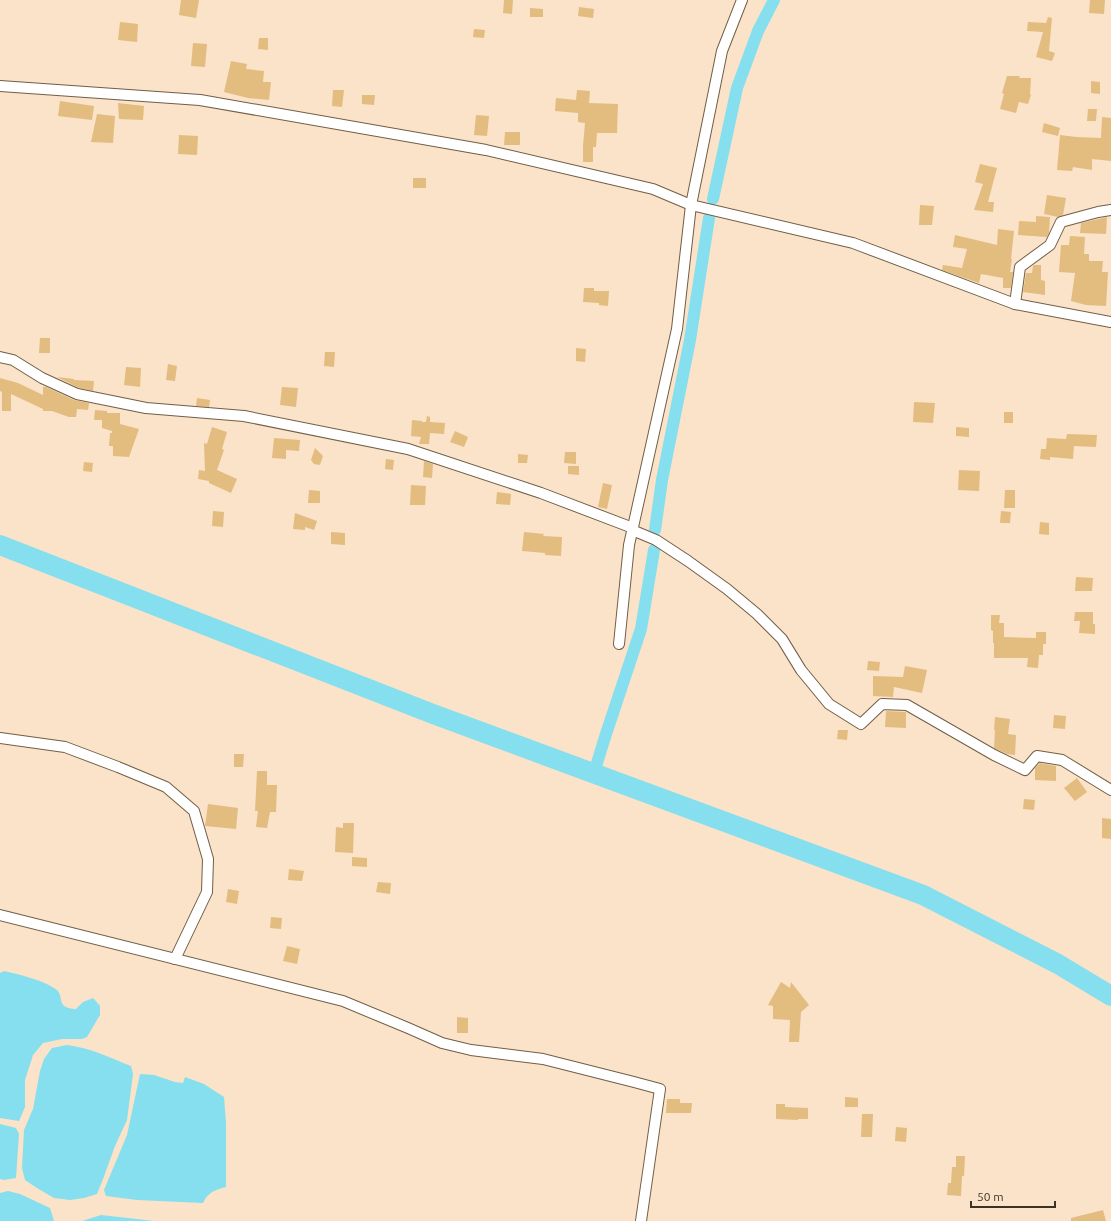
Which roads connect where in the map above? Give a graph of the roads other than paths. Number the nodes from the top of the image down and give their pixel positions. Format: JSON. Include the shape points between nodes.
{"nodes":[{"id":1,"x":742,"y":0,"type":"edge"},
{"id":2,"x":0,"y":86,"type":"edge"},
{"id":3,"x":691,"y":205,"type":"junction"},
{"id":4,"x":1111,"y":210,"type":"edge"},
{"id":5,"x":1015,"y":304,"type":"junction"},
{"id":6,"x":1111,"y":322,"type":"edge"},
{"id":7,"x":0,"y":356,"type":"edge"},
{"id":8,"x":633,"y":529,"type":"junction"},
{"id":9,"x":619,"y":644,"type":"dead end"},
{"id":10,"x":0,"y":738,"type":"edge"},
{"id":11,"x":1111,"y":790,"type":"edge"},
{"id":12,"x":0,"y":915,"type":"edge"},
{"id":13,"x":174,"y":959,"type":"junction"},
{"id":14,"x":641,"y":1221,"type":"edge"}],
"edges":[{"from":1,"to":3,"type":"street","via":[[722,51]]},
{"from":2,"to":3,"type":"street","via":[[200,100],[486,150],[653,189]]},
{"from":3,"to":5,"type":"street","via":[[853,243]]},
{"from":3,"to":8,"type":"street","via":[[676,328]]},
{"from":4,"to":5,"type":"street","via":[[1062,222],[1050,245],[1020,267]]},
{"from":5,"to":6,"type":"street"},
{"from":7,"to":8,"type":"street","via":[[13,360],[42,378],[77,394],[146,408],[244,416],[408,449],[541,493]]},
{"from":8,"to":9,"type":"street","via":[[629,545]]},
{"from":8,"to":11,"type":"street","via":[[656,540],[727,589],[751,609],[782,639],[801,670],[829,704],[861,724],[882,704],[907,705],[1025,770],[1037,756],[1062,760]]},
{"from":10,"to":13,"type":"street","via":[[65,747],[166,787],[194,811],[208,859],[207,892]]},
{"from":12,"to":13,"type":"street"},
{"from":13,"to":14,"type":"street","via":[[343,1001],[442,1043],[471,1050],[543,1059],[660,1089]]}]}
